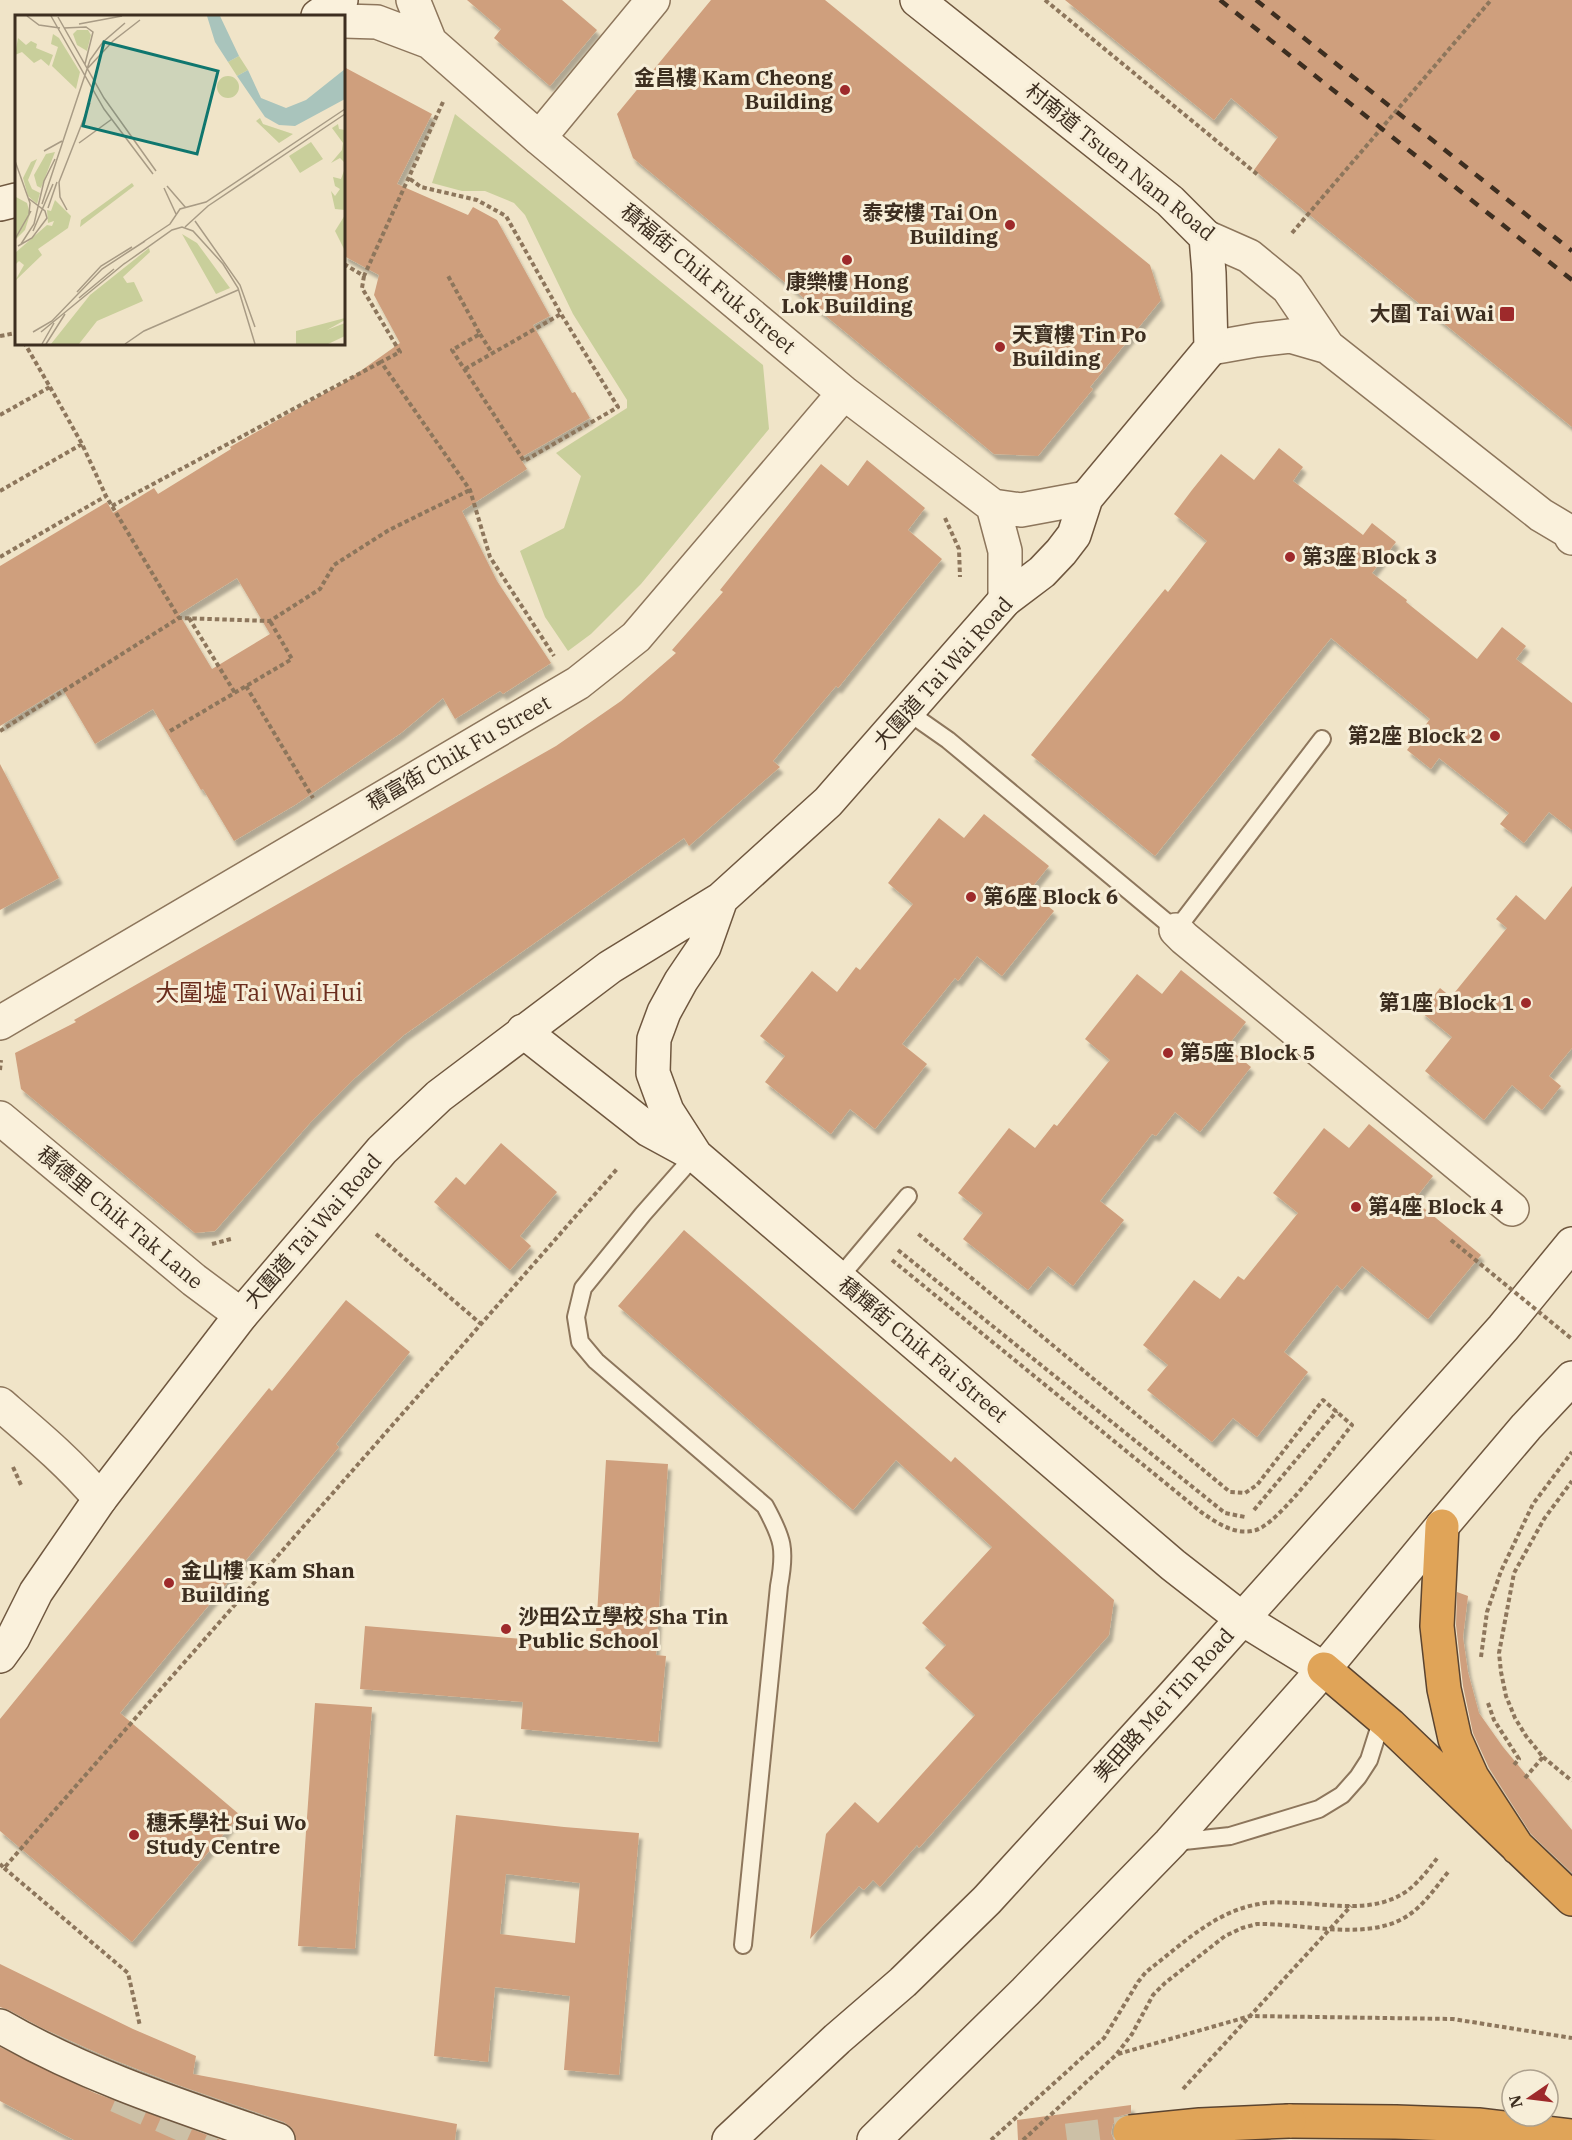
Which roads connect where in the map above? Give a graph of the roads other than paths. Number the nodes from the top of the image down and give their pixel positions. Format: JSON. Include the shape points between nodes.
{"nodes":[{"id":1,"x":341,"y":0,"type":"edge"},
{"id":2,"x":413,"y":0,"type":"edge"},
{"id":3,"x":653,"y":0,"type":"edge"},
{"id":4,"x":917,"y":0,"type":"edge"},
{"id":5,"x":319,"y":15,"type":"edge"},
{"id":6,"x":345,"y":21,"type":"edge"},
{"id":7,"x":430,"y":42,"type":"junction"},
{"id":8,"x":539,"y":138,"type":"junction"},
{"id":9,"x":15,"y":202,"type":"edge"},
{"id":10,"x":15,"y":203,"type":"edge"},
{"id":11,"x":0,"y":204,"type":"edge"},
{"id":12,"x":0,"y":215,"type":"edge"},
{"id":13,"x":1206,"y":237,"type":"junction"},
{"id":14,"x":1328,"y":347,"type":"junction"},
{"id":15,"x":1211,"y":348,"type":"junction"},
{"id":16,"x":844,"y":393,"type":"junction"},
{"id":17,"x":1086,"y":498,"type":"junction"},
{"id":18,"x":993,"y":506,"type":"junction"},
{"id":19,"x":1571,"y":533,"type":"edge"},
{"id":20,"x":1005,"y":600,"type":"junction"},
{"id":21,"x":908,"y":712,"type":"junction"},
{"id":22,"x":1322,"y":739,"type":"dead end"},
{"id":23,"x":721,"y":899,"type":"junction"},
{"id":24,"x":1176,"y":930,"type":"junction"},
{"id":25,"x":0,"y":1023,"type":"edge"},
{"id":26,"x":523,"y":1031,"type":"junction"},
{"id":27,"x":0,"y":1118,"type":"edge"},
{"id":28,"x":695,"y":1155,"type":"junction"},
{"id":29,"x":908,"y":1196,"type":"dead end"},
{"id":30,"x":1512,"y":1209,"type":"dead end"},
{"id":31,"x":1572,"y":1244,"type":"edge"},
{"id":32,"x":838,"y":1278,"type":"junction"},
{"id":33,"x":241,"y":1315,"type":"junction"},
{"id":34,"x":1572,"y":1378,"type":"edge"},
{"id":35,"x":0,"y":1404,"type":"edge"},
{"id":36,"x":100,"y":1499,"type":"junction"},
{"id":37,"x":1442,"y":1526,"type":"junction"},
{"id":38,"x":36,"y":1592,"type":"junction"},
{"id":39,"x":1241,"y":1618,"type":"junction"},
{"id":40,"x":0,"y":1619,"type":"edge"},
{"id":41,"x":0,"y":1656,"type":"edge"},
{"id":42,"x":1324,"y":1669,"type":"junction"},
{"id":43,"x":1382,"y":1719,"type":"junction"},
{"id":44,"x":1170,"y":1843,"type":"junction"},
{"id":45,"x":1518,"y":1848,"type":"junction"},
{"id":46,"x":1572,"y":1899,"type":"edge"},
{"id":47,"x":743,"y":1945,"type":"dead end"},
{"id":48,"x":0,"y":2026,"type":"edge"},
{"id":49,"x":1130,"y":2132,"type":"tunnel mouth"},
{"id":50,"x":1572,"y":2136,"type":"edge"},
{"id":51,"x":278,"y":2140,"type":"edge"},
{"id":52,"x":729,"y":2140,"type":"edge"},
{"id":53,"x":873,"y":2140,"type":"edge"}],
"edges":[{"from":1,"to":5,"type":"street"},
{"from":2,"to":7,"type":"street","name":"積福街 Chik Fuk Street"},
{"from":3,"to":8,"type":"street"},
{"from":4,"to":13,"type":"street","name":"村南道 Tsuen Nam Road","via":[[1170,201]]},
{"from":6,"to":7,"type":"street","name":"積福街 Chik Fuk Street","via":[[377,22]]},
{"from":7,"to":8,"type":"street","name":"積福街 Chik Fuk Street"},
{"from":8,"to":16,"type":"street","name":"積福街 Chik Fuk Street"},
{"from":9,"to":11,"type":"street"},
{"from":10,"to":12,"type":"street"},
{"from":13,"to":14,"type":"street","name":"村南道 Tsuen Nam Road","via":[[1249,256],[1288,288]]},
{"from":13,"to":15,"type":"street"},
{"from":14,"to":15,"type":"street","via":[[1290,336]]},
{"from":14,"to":19,"type":"street","name":"村南道 Tsuen Nam Road","via":[[1541,515]]},
{"from":15,"to":17,"type":"street","name":"大圍道 Tai Wai Road"},
{"from":16,"to":18,"type":"street","name":"積福街 Chik Fuk Street"},
{"from":16,"to":25,"type":"street","name":"積富街 Chik Fu Street","via":[[636,637],[578,683]]},
{"from":17,"to":18,"type":"street","via":[[1021,510]]},
{"from":17,"to":20,"type":"street","name":"大圍道 Tai Wai Road","via":[[1074,535],[1061,552]]},
{"from":18,"to":20,"type":"street","via":[[1005,551]]},
{"from":20,"to":21,"type":"street","name":"大圍道 Tai Wai Road"},
{"from":21,"to":23,"type":"street","name":"大圍道 Tai Wai Road","via":[[828,802]]},
{"from":21,"to":24,"type":"lane","via":[[948,740]]},
{"from":22,"to":24,"type":"lane"},
{"from":23,"to":26,"type":"street","name":"大圍道 Tai Wai Road","via":[[610,967]]},
{"from":23,"to":28,"type":"street","name":"大圍道 Tai Wai Road","via":[[704,947],[664,1012],[654,1039],[653,1073],[667,1111]]},
{"from":24,"to":30,"type":"street"},
{"from":26,"to":28,"type":"street","name":"積輝街 Chik Fai Street","via":[[649,1130]]},
{"from":26,"to":33,"type":"street","name":"大圍道 Tai Wai Road","via":[[439,1096],[382,1150]]},
{"from":27,"to":33,"type":"street","name":"積德里 Chik Tak Lane"},
{"from":28,"to":32,"type":"street","name":"積輝街 Chik Fai Street"},
{"from":28,"to":47,"type":"lane","via":[[583,1288],[576,1317],[580,1342],[596,1361],[765,1506],[778,1531],[784,1558]]},
{"from":29,"to":32,"type":"lane"},
{"from":31,"to":39,"type":"street","name":"美田路 Mei Tin Road","via":[[1503,1328]]},
{"from":32,"to":39,"type":"street","name":"積輝街 Chik Fai Street","via":[[1147,1544]]},
{"from":33,"to":36,"type":"street","name":"大圍道 Tai Wai Road"},
{"from":34,"to":37,"type":"street"},
{"from":35,"to":36,"type":"street","via":[[80,1474]]},
{"from":36,"to":38,"type":"street","name":"大圍道 Tai Wai Road"},
{"from":37,"to":42,"type":"street"},
{"from":37,"to":45,"type":"highway","via":[[1437,1626],[1455,1739],[1472,1777]]},
{"from":38,"to":40,"type":"street"},
{"from":38,"to":41,"type":"street","name":"大圍道 Tai Wai Road"},
{"from":39,"to":42,"type":"street","name":"積輝街 Chik Fai Street"},
{"from":39,"to":52,"type":"street","name":"美田路 Mei Tin Road","via":[[987,1900]]},
{"from":42,"to":43,"type":"highway"},
{"from":42,"to":44,"type":"street"},
{"from":43,"to":44,"type":"lane","via":[[1369,1760],[1342,1795],[1318,1809],[1230,1836]]},
{"from":43,"to":45,"type":"highway"},
{"from":44,"to":53,"type":"street"},
{"from":45,"to":46,"type":"highway"},
{"from":48,"to":51,"type":"street","via":[[79,2067],[137,2091]]},
{"from":49,"to":50,"type":"highway","bridge":true,"via":[[1289,2121],[1396,2121]]}]}
